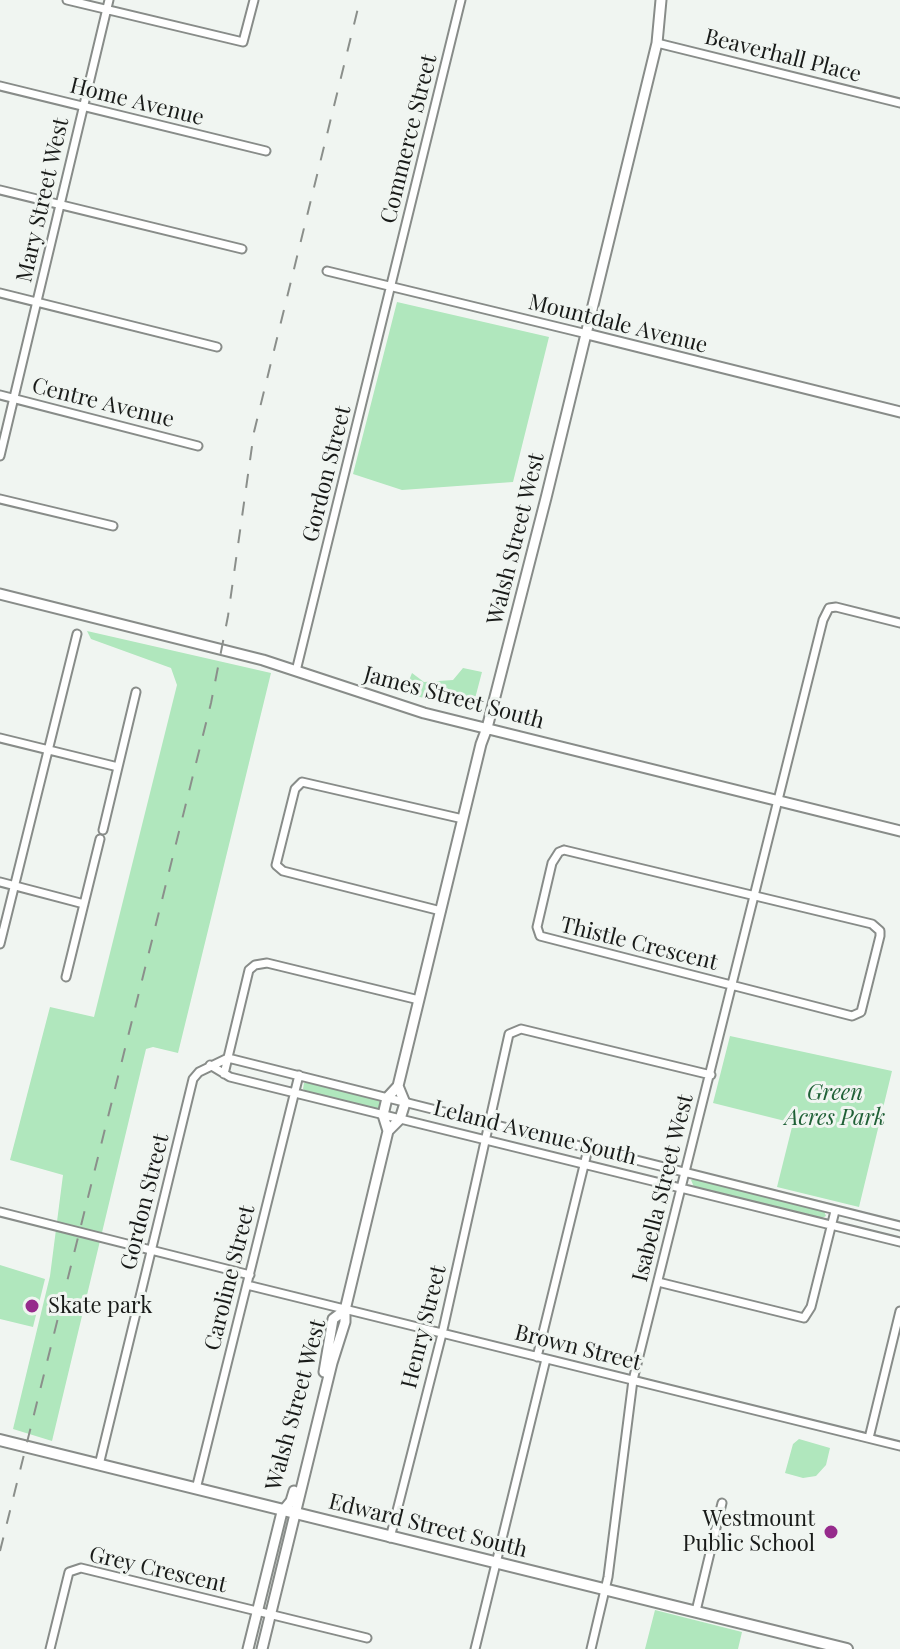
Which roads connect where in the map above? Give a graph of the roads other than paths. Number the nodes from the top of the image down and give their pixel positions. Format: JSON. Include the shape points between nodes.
{"nodes":[{"id":1,"x":67,"y":0,"type":"edge"},
{"id":2,"x":109,"y":0,"type":"edge"},
{"id":3,"x":254,"y":0,"type":"edge"},
{"id":4,"x":461,"y":0,"type":"edge"},
{"id":5,"x":661,"y":0,"type":"edge"},
{"id":6,"x":107,"y":10,"type":"junction"},
{"id":7,"x":657,"y":43,"type":"junction"},
{"id":8,"x":0,"y":86,"type":"edge"},
{"id":9,"x":900,"y":103,"type":"edge"},
{"id":10,"x":83,"y":108,"type":"junction"},
{"id":11,"x":266,"y":151,"type":"dead end"},
{"id":12,"x":0,"y":190,"type":"edge"},
{"id":13,"x":61,"y":205,"type":"junction"},
{"id":14,"x":242,"y":249,"type":"dead end"},
{"id":15,"x":327,"y":271,"type":"dead end"},
{"id":16,"x":392,"y":286,"type":"junction"},
{"id":17,"x":0,"y":293,"type":"edge"},
{"id":18,"x":38,"y":302,"type":"junction"},
{"id":19,"x":587,"y":334,"type":"junction"},
{"id":20,"x":217,"y":347,"type":"dead end"},
{"id":21,"x":0,"y":395,"type":"edge"},
{"id":22,"x":14,"y":399,"type":"junction"},
{"id":23,"x":900,"y":412,"type":"edge"},
{"id":24,"x":198,"y":446,"type":"dead end"},
{"id":25,"x":0,"y":456,"type":"edge"},
{"id":26,"x":0,"y":499,"type":"edge"},
{"id":27,"x":113,"y":526,"type":"dead end"},
{"id":28,"x":0,"y":594,"type":"edge"},
{"id":29,"x":900,"y":623,"type":"edge"},
{"id":30,"x":77,"y":634,"type":"dead end"},
{"id":31,"x":296,"y":671,"type":"junction"},
{"id":32,"x":136,"y":692,"type":"dead end"},
{"id":33,"x":487,"y":728,"type":"junction"},
{"id":34,"x":0,"y":738,"type":"edge"},
{"id":35,"x":48,"y":749,"type":"junction"},
{"id":36,"x":118,"y":767,"type":"junction"},
{"id":37,"x":779,"y":801,"type":"junction"},
{"id":38,"x":463,"y":819,"type":"junction"},
{"id":39,"x":103,"y":830,"type":"dead end"},
{"id":40,"x":900,"y":831,"type":"edge"},
{"id":41,"x":100,"y":839,"type":"dead end"},
{"id":42,"x":0,"y":882,"type":"edge"},
{"id":43,"x":14,"y":886,"type":"junction"},
{"id":44,"x":756,"y":895,"type":"junction"},
{"id":45,"x":84,"y":904,"type":"junction"},
{"id":46,"x":441,"y":911,"type":"junction"},
{"id":47,"x":0,"y":944,"type":"edge"},
{"id":48,"x":66,"y":977,"type":"dead end"},
{"id":49,"x":733,"y":985,"type":"junction"},
{"id":50,"x":419,"y":1000,"type":"junction"},
{"id":51,"x":228,"y":1058,"type":"junction"},
{"id":52,"x":210,"y":1065,"type":"junction"},
{"id":53,"x":224,"y":1074,"type":"junction"},
{"id":54,"x":299,"y":1075,"type":"junction"},
{"id":55,"x":711,"y":1075,"type":"junction"},
{"id":56,"x":398,"y":1086,"type":"junction"},
{"id":57,"x":295,"y":1092,"type":"junction"},
{"id":58,"x":387,"y":1098,"type":"junction"},
{"id":59,"x":405,"y":1103,"type":"junction"},
{"id":60,"x":383,"y":1115,"type":"junction"},
{"id":61,"x":400,"y":1119,"type":"junction"},
{"id":62,"x":487,"y":1124,"type":"junction"},
{"id":63,"x":388,"y":1131,"type":"junction"},
{"id":64,"x":487,"y":1139,"type":"junction"},
{"id":65,"x":588,"y":1149,"type":"junction"},
{"id":66,"x":585,"y":1163,"type":"junction"},
{"id":67,"x":686,"y":1173,"type":"junction"},
{"id":68,"x":683,"y":1187,"type":"junction"},
{"id":69,"x":835,"y":1211,"type":"junction"},
{"id":70,"x":0,"y":1212,"type":"edge"},
{"id":71,"x":832,"y":1226,"type":"junction"},
{"id":72,"x":900,"y":1226,"type":"edge"},
{"id":73,"x":900,"y":1242,"type":"edge"},
{"id":74,"x":153,"y":1249,"type":"junction"},
{"id":75,"x":250,"y":1275,"type":"junction"},
{"id":76,"x":658,"y":1282,"type":"junction"},
{"id":77,"x":247,"y":1285,"type":"junction"},
{"id":78,"x":345,"y":1310,"type":"junction"},
{"id":79,"x":900,"y":1311,"type":"edge"},
{"id":80,"x":442,"y":1334,"type":"junction"},
{"id":81,"x":537,"y":1357,"type":"junction"},
{"id":82,"x":546,"y":1359,"type":"junction"},
{"id":83,"x":633,"y":1380,"type":"junction"},
{"id":84,"x":869,"y":1438,"type":"junction"},
{"id":85,"x":0,"y":1442,"type":"edge"},
{"id":86,"x":900,"y":1446,"type":"edge"},
{"id":87,"x":99,"y":1465,"type":"junction"},
{"id":88,"x":196,"y":1489,"type":"junction"},
{"id":89,"x":722,"y":1503,"type":"dead end"},
{"id":90,"x":282,"y":1512,"type":"junction"},
{"id":91,"x":294,"y":1515,"type":"junction"},
{"id":92,"x":390,"y":1538,"type":"junction"},
{"id":93,"x":496,"y":1563,"type":"junction"},
{"id":94,"x":606,"y":1589,"type":"junction"},
{"id":95,"x":696,"y":1611,"type":"junction"},
{"id":96,"x":257,"y":1612,"type":"junction"},
{"id":97,"x":271,"y":1615,"type":"junction"},
{"id":98,"x":367,"y":1638,"type":"dead end"},
{"id":99,"x":50,"y":1649,"type":"edge"},
{"id":100,"x":248,"y":1649,"type":"edge"},
{"id":101,"x":262,"y":1649,"type":"edge"},
{"id":102,"x":475,"y":1649,"type":"edge"},
{"id":103,"x":591,"y":1649,"type":"edge"},
{"id":104,"x":847,"y":1649,"type":"edge"}],
"edges":[{"from":1,"to":6,"type":"street"},
{"from":2,"to":6,"type":"street","name":"Mary Street West"},
{"from":3,"to":6,"type":"street","via":[[243,42]]},
{"from":4,"to":16,"type":"street","name":"Commerce Street"},
{"from":5,"to":7,"type":"street","name":"Walsh Street West"},
{"from":6,"to":10,"type":"street","name":"Mary Street West"},
{"from":7,"to":9,"type":"street","name":"Beaverhall Place"},
{"from":7,"to":19,"type":"street","name":"Walsh Street West"},
{"from":8,"to":10,"type":"street","name":"Home Avenue"},
{"from":10,"to":11,"type":"street","name":"Home Avenue"},
{"from":10,"to":13,"type":"street","name":"Mary Street West"},
{"from":12,"to":13,"type":"street"},
{"from":13,"to":14,"type":"street"},
{"from":13,"to":18,"type":"street","name":"Mary Street West"},
{"from":15,"to":16,"type":"street","name":"Mountdale Avenue"},
{"from":16,"to":19,"type":"street","name":"Mountdale Avenue"},
{"from":16,"to":31,"type":"street","name":"Gordon Street"},
{"from":17,"to":18,"type":"street"},
{"from":18,"to":20,"type":"street"},
{"from":18,"to":22,"type":"street","name":"Mary Street West"},
{"from":19,"to":23,"type":"street","name":"Mountdale Avenue"},
{"from":19,"to":33,"type":"street","name":"Walsh Street West"},
{"from":21,"to":22,"type":"street","name":"Centre Avenue"},
{"from":22,"to":24,"type":"street","name":"Centre Avenue"},
{"from":22,"to":25,"type":"street","name":"Mary Street West"},
{"from":26,"to":27,"type":"street"},
{"from":28,"to":31,"type":"street","name":"James Street South"},
{"from":29,"to":37,"type":"street","name":"Isabella Street West","via":[[829,608]]},
{"from":30,"to":35,"type":"street"},
{"from":31,"to":33,"type":"street","name":"James Street South"},
{"from":32,"to":36,"type":"street"},
{"from":33,"to":37,"type":"street","name":"James Street South"},
{"from":33,"to":38,"type":"street","name":"Walsh Street West"},
{"from":34,"to":35,"type":"street"},
{"from":35,"to":36,"type":"street"},
{"from":35,"to":43,"type":"street"},
{"from":36,"to":39,"type":"street"},
{"from":37,"to":40,"type":"street","name":"James Street South"},
{"from":37,"to":44,"type":"street","name":"Isabella Street West"},
{"from":38,"to":46,"type":"street","name":"Walsh Street West"},
{"from":38,"to":46,"type":"street","via":[[302,782],[295,789],[276,865]]},
{"from":41,"to":45,"type":"street"},
{"from":42,"to":43,"type":"street"},
{"from":43,"to":45,"type":"street"},
{"from":43,"to":47,"type":"street"},
{"from":44,"to":49,"type":"street","name":"Isabella Street West"},
{"from":44,"to":49,"type":"street","via":[[877,927],[880,936],[864,1006],[852,1016]]},
{"from":44,"to":49,"type":"street","name":"Thistle Crescent","via":[[571,850],[559,852],[552,863],[537,927],[540,936]]},
{"from":45,"to":48,"type":"street"},
{"from":46,"to":50,"type":"street","name":"Walsh Street West"},
{"from":49,"to":55,"type":"street","name":"Isabella Street West"},
{"from":50,"to":51,"type":"street","via":[[260,963],[249,970]]},
{"from":50,"to":56,"type":"street","name":"Walsh Street West"},
{"from":51,"to":52,"type":"street"},
{"from":51,"to":53,"type":"street"},
{"from":51,"to":54,"type":"street","name":"Leland Avenue South"},
{"from":52,"to":53,"type":"street","name":"Leland Avenue South"},
{"from":52,"to":74,"type":"street","name":"Gordon Street","via":[[196,1075],[191,1088]]},
{"from":53,"to":57,"type":"street","name":"Leland Avenue South"},
{"from":54,"to":57,"type":"street","name":"Caroline Street"},
{"from":54,"to":58,"type":"street","name":"Leland Avenue South"},
{"from":55,"to":62,"type":"street","name":"Henry Street","via":[[515,1029],[509,1034]]},
{"from":55,"to":67,"type":"street","name":"Isabella Street West"},
{"from":56,"to":58,"type":"street","name":"Walsh Street West"},
{"from":56,"to":59,"type":"street"},
{"from":57,"to":60,"type":"street","name":"Leland Avenue South"},
{"from":57,"to":75,"type":"street","name":"Caroline Street"},
{"from":58,"to":59,"type":"street","name":"Leland Avenue South"},
{"from":58,"to":60,"type":"street","name":"Walsh Street West"},
{"from":59,"to":61,"type":"street"},
{"from":59,"to":62,"type":"street","name":"Leland Avenue South"},
{"from":60,"to":61,"type":"street","name":"Leland Avenue South"},
{"from":60,"to":63,"type":"street"},
{"from":61,"to":63,"type":"street"},
{"from":61,"to":64,"type":"street","name":"Leland Avenue South"},
{"from":62,"to":64,"type":"street","name":"Henry Street"},
{"from":62,"to":65,"type":"street","name":"Leland Avenue South"},
{"from":63,"to":78,"type":"street","name":"Walsh Street West"},
{"from":64,"to":66,"type":"street","name":"Leland Avenue South"},
{"from":64,"to":80,"type":"street","name":"Henry Street"},
{"from":65,"to":66,"type":"street"},
{"from":65,"to":67,"type":"street","name":"Leland Avenue South"},
{"from":66,"to":68,"type":"street","name":"Leland Avenue South"},
{"from":66,"to":81,"type":"street"},
{"from":67,"to":68,"type":"street","name":"Isabella Street West"},
{"from":67,"to":69,"type":"street","name":"Leland Avenue South"},
{"from":68,"to":71,"type":"street","name":"Leland Avenue South"},
{"from":68,"to":76,"type":"street","name":"Isabella Street West"},
{"from":69,"to":71,"type":"street"},
{"from":69,"to":72,"type":"street","name":"Leland Avenue South"},
{"from":70,"to":74,"type":"street"},
{"from":71,"to":73,"type":"street","name":"Leland Avenue South"},
{"from":71,"to":76,"type":"street","via":[[804,1318]]},
{"from":74,"to":75,"type":"street"},
{"from":74,"to":87,"type":"street","name":"Gordon Street"},
{"from":75,"to":77,"type":"street","name":"Caroline Street"},
{"from":76,"to":83,"type":"street","name":"Isabella Street West"},
{"from":77,"to":78,"type":"street","name":"Brown Street"},
{"from":77,"to":88,"type":"street","name":"Caroline Street"},
{"from":78,"to":80,"type":"street","name":"Brown Street"},
{"from":78,"to":90,"type":"street","name":"Walsh Street West","via":[[333,1319],[291,1501]]},
{"from":78,"to":91,"type":"street","name":"Walsh Street West"},
{"from":79,"to":84,"type":"street"},
{"from":80,"to":81,"type":"street","name":"Brown Street"},
{"from":80,"to":92,"type":"street","name":"Henry Street"},
{"from":81,"to":82,"type":"street","name":"Brown Street"},
{"from":82,"to":83,"type":"street","name":"Brown Street"},
{"from":82,"to":93,"type":"street"},
{"from":83,"to":84,"type":"street","name":"Brown Street"},
{"from":83,"to":94,"type":"street","name":"Isabella Street West"},
{"from":84,"to":86,"type":"street","name":"Brown Street"},
{"from":85,"to":87,"type":"main road","name":"Edward Street South"},
{"from":87,"to":88,"type":"main road","name":"Edward Street South"},
{"from":88,"to":90,"type":"main road","name":"Edward Street South"},
{"from":89,"to":95,"type":"street"},
{"from":90,"to":91,"type":"main road","name":"Edward Street South"},
{"from":90,"to":96,"type":"street","name":"Walsh Street West"},
{"from":91,"to":92,"type":"main road","name":"Edward Street South"},
{"from":91,"to":97,"type":"street","name":"Walsh Street West"},
{"from":92,"to":93,"type":"main road","name":"Edward Street South"},
{"from":93,"to":94,"type":"main road","name":"Edward Street South"},
{"from":93,"to":102,"type":"street"},
{"from":94,"to":95,"type":"main road","name":"Edward Street South"},
{"from":94,"to":103,"type":"street","name":"Isabella Street West"},
{"from":95,"to":104,"type":"main road","name":"Edward Street South"},
{"from":96,"to":97,"type":"street","name":"Grey Crescent"},
{"from":96,"to":99,"type":"street","name":"Grey Crescent","via":[[76,1568],[68,1576]]},
{"from":96,"to":100,"type":"street","name":"Walsh Street West"},
{"from":97,"to":98,"type":"street","name":"Grey Crescent"},
{"from":97,"to":101,"type":"street","name":"Walsh Street West"}]}
